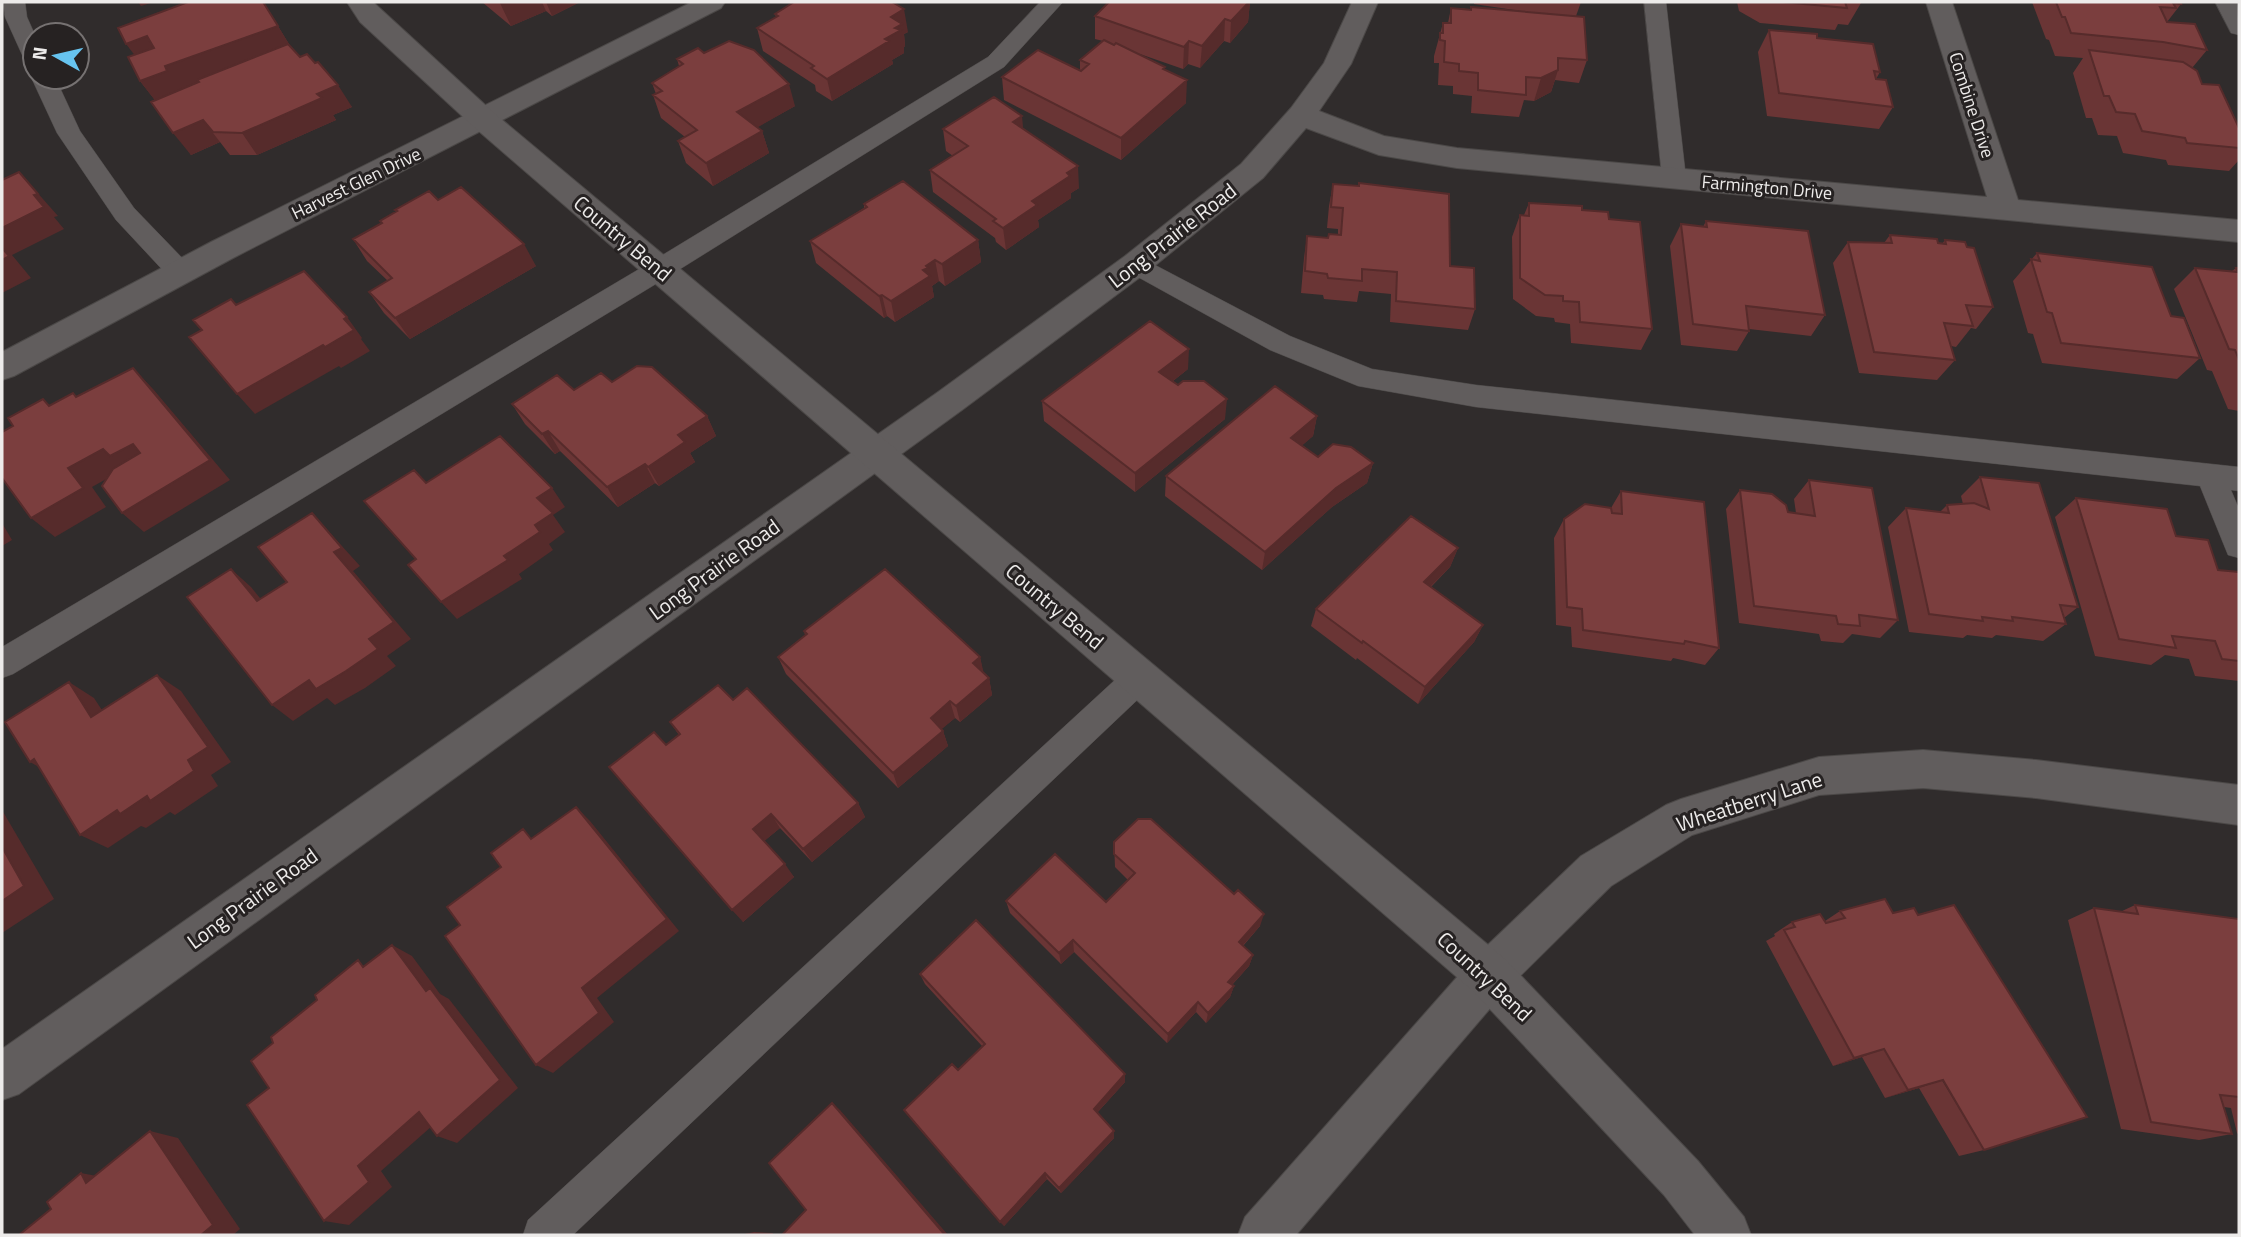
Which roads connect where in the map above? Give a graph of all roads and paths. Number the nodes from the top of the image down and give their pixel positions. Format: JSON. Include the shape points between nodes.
{"nodes":[{"id":1,"x":14,"y":2,"type":"edge"},
{"id":2,"x":360,"y":2,"type":"edge"},
{"id":3,"x":712,"y":2,"type":"edge"},
{"id":4,"x":1052,"y":2,"type":"edge"},
{"id":5,"x":1365,"y":2,"type":"edge"},
{"id":6,"x":1655,"y":2,"type":"edge"},
{"id":7,"x":1939,"y":2,"type":"edge"},
{"id":8,"x":2226,"y":2,"type":"edge"},
{"id":9,"x":21,"y":28,"type":"edge"},
{"id":10,"x":2239,"y":28,"type":"edge"},
{"id":11,"x":50,"y":91,"type":"edge"},
{"id":12,"x":1301,"y":115,"type":"junction"},
{"id":13,"x":484,"y":120,"type":"junction"},
{"id":14,"x":1674,"y":178,"type":"junction"},
{"id":15,"x":2006,"y":209,"type":"junction"},
{"id":16,"x":2239,"y":231,"type":"edge"},
{"id":17,"x":1136,"y":264,"type":"junction"},
{"id":18,"x":660,"y":269,"type":"junction"},
{"id":19,"x":180,"y":272,"type":"junction"},
{"id":20,"x":2,"y":366,"type":"edge"},
{"id":21,"x":876,"y":453,"type":"junction"},
{"id":22,"x":2225,"y":477,"type":"edge"},
{"id":23,"x":2239,"y":546,"type":"edge"},
{"id":24,"x":2,"y":664,"type":"edge"},
{"id":25,"x":1140,"y":677,"type":"junction"},
{"id":26,"x":2239,"y":805,"type":"edge"},
{"id":27,"x":1489,"y":975,"type":"junction"},
{"id":28,"x":2,"y":1077,"type":"edge"},
{"id":29,"x":543,"y":1235,"type":"edge"},
{"id":30,"x":1262,"y":1235,"type":"edge"},
{"id":31,"x":1726,"y":1235,"type":"edge"}],
"edges":[{"from":1,"to":9,"type":"lane"},
{"from":2,"to":13,"type":"street","name":"Country Bend"},
{"from":3,"to":13,"type":"street","name":"Harvest Glen Drive"},
{"from":4,"to":18,"type":"lane","via":[[996,62]]},
{"from":5,"to":12,"type":"street","name":"Long Prairie Road","via":[[1337,64]]},
{"from":6,"to":14,"type":"lane"},
{"from":7,"to":15,"type":"street","name":"Combine Drive"},
{"from":8,"to":10,"type":"lane"},
{"from":11,"to":19,"type":"lane","via":[[69,133],[125,214]]},
{"from":12,"to":14,"type":"street","name":"Farmington Drive","via":[[1379,145]]},
{"from":12,"to":17,"type":"street","name":"Long Prairie Road","via":[[1252,171]]},
{"from":13,"to":18,"type":"street","name":"Country Bend"},
{"from":13,"to":19,"type":"street","name":"Harvest Glen Drive"},
{"from":14,"to":15,"type":"street","name":"Farmington Drive"},
{"from":15,"to":16,"type":"street","name":"Farmington Drive"},
{"from":17,"to":21,"type":"street","name":"Long Prairie Road"},
{"from":17,"to":22,"type":"lane","via":[[1280,343],[1368,379],[1490,397]]},
{"from":18,"to":21,"type":"street","name":"Country Bend"},
{"from":18,"to":24,"type":"lane"},
{"from":19,"to":20,"type":"street","name":"Harvest Glen Drive"},
{"from":21,"to":25,"type":"street","name":"Country Bend"},
{"from":21,"to":28,"type":"street","name":"Long Prairie Road"},
{"from":22,"to":23,"type":"lane"},
{"from":25,"to":27,"type":"street","name":"Country Bend"},
{"from":25,"to":29,"type":"lane"},
{"from":26,"to":27,"type":"street","name":"Wheatberry Lane","via":[[1923,769],[1819,776],[1681,819],[1596,872]]},
{"from":27,"to":30,"type":"street","name":"Wheatberry Lane"},
{"from":27,"to":31,"type":"street","name":"Country Bend","via":[[1681,1178]]}]}
